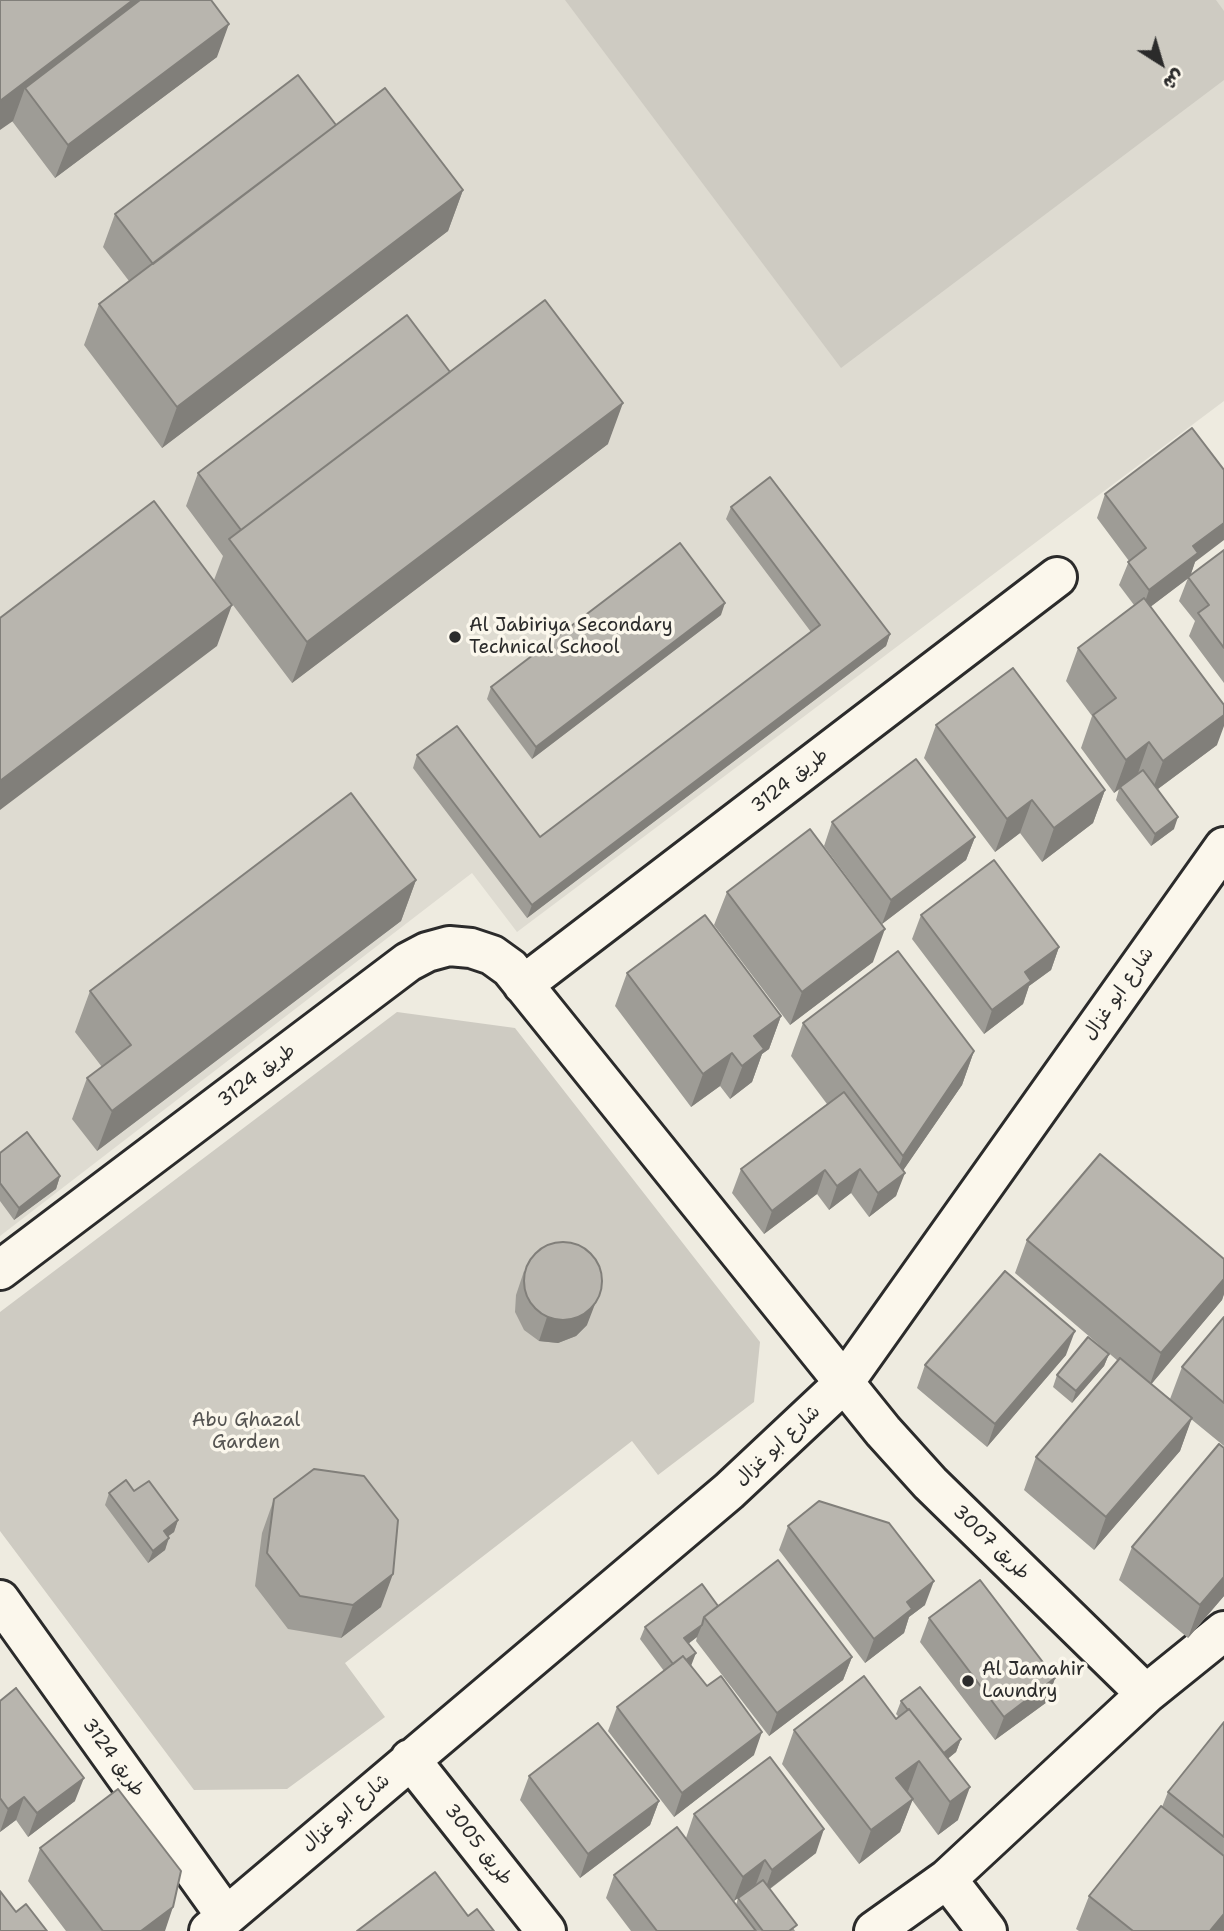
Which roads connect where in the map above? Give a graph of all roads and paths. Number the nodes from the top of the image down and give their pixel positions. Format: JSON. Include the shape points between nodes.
{"nodes":[{"id":1,"x":1057,"y":578,"type":"dead end"},
{"id":2,"x":1218,"y":868,"type":"edge"},
{"id":3,"x":523,"y":985,"type":"junction"},
{"id":4,"x":0,"y":1270,"type":"edge"},
{"id":5,"x":844,"y":1384,"type":"junction"},
{"id":6,"x":5,"y":1619,"type":"edge"},
{"id":7,"x":1224,"y":1631,"type":"edge"},
{"id":8,"x":1146,"y":1694,"type":"junction"},
{"id":9,"x":411,"y":1759,"type":"junction"},
{"id":10,"x":947,"y":1879,"type":"junction"},
{"id":11,"x":218,"y":1924,"type":"edge"},
{"id":12,"x":545,"y":1931,"type":"edge"},
{"id":13,"x":874,"y":1931,"type":"edge"},
{"id":14,"x":987,"y":1931,"type":"edge"}],
"edges":[{"from":1,"to":3,"type":"street","name":"طريق 3124"},
{"from":2,"to":5,"type":"street","name":"شارع ابو غزال"},
{"from":3,"to":4,"type":"street","name":"طريق 3124","via":[[501,961],[471,948],[449,947],[408,962]]},
{"from":3,"to":5,"type":"street","name":"طريق 3124"},
{"from":5,"to":8,"type":"street","name":"طريق 3007","via":[[930,1483]]},
{"from":5,"to":9,"type":"street","name":"شارع ابو غزال","via":[[729,1491]]},
{"from":6,"to":11,"type":"street","name":"طريق 3124"},
{"from":7,"to":8,"type":"street"},
{"from":8,"to":10,"type":"street"},
{"from":9,"to":11,"type":"street","name":"شارع ابو غزال"},
{"from":9,"to":12,"type":"street","name":"طريق 3005"},
{"from":10,"to":13,"type":"street"},
{"from":10,"to":14,"type":"street"}]}
